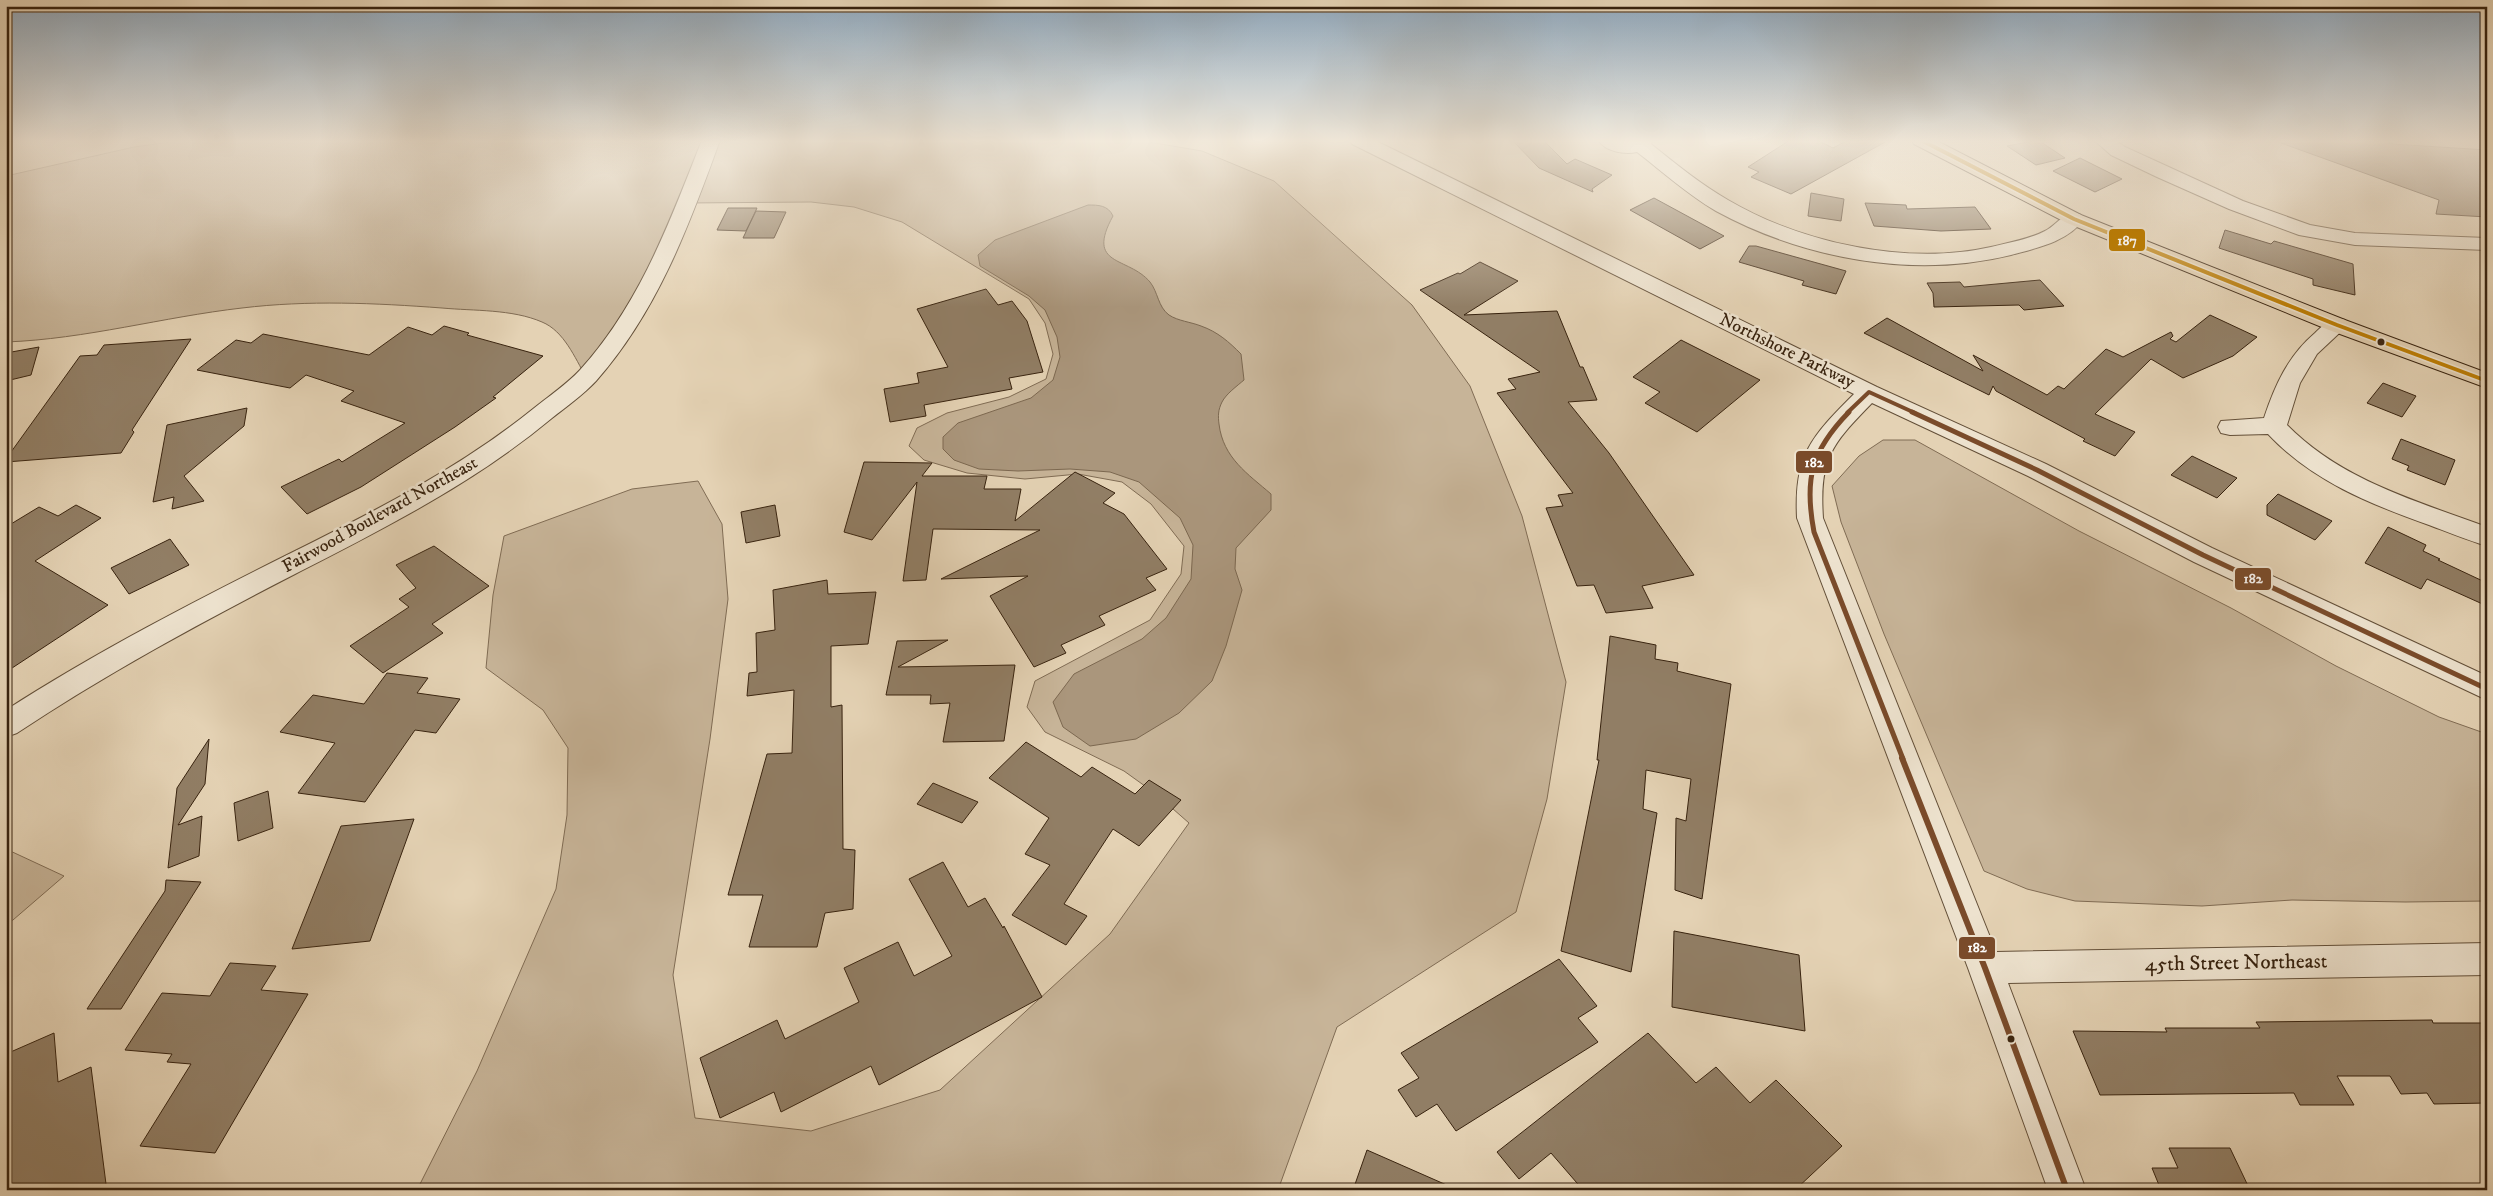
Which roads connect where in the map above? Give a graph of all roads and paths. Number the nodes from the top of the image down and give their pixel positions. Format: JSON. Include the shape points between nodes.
{"nodes":[{"id":1,"x":689,"y":196,"type":"edge"},
{"id":2,"x":1472,"y":196,"type":"edge"},
{"id":3,"x":1709,"y":196,"type":"edge"},
{"id":4,"x":2029,"y":196,"type":"edge"},
{"id":5,"x":2215,"y":196,"type":"edge"},
{"id":6,"x":2074,"y":219,"type":"junction"},
{"id":7,"x":2487,"y":244,"type":"edge"},
{"id":8,"x":2337,"y":325,"type":"junction"},
{"id":9,"x":2487,"y":381,"type":"edge"},
{"id":10,"x":1869,"y":392,"type":"junction"},
{"id":11,"x":2274,"y":426,"type":"junction"},
{"id":12,"x":2230,"y":427,"type":"dead end"},
{"id":13,"x":2487,"y":536,"type":"edge"},
{"id":14,"x":2487,"y":689,"type":"edge"},
{"id":15,"x":6,"y":724,"type":"edge"},
{"id":16,"x":2487,"y":959,"type":"edge"},
{"id":17,"x":1985,"y":968,"type":"junction"},
{"id":18,"x":2067,"y":1190,"type":"edge"}],
"edges":[{"from":1,"to":15,"type":"street","name":"Fairwood Boulevard Northeast","via":[[629,322],[586,377],[510,441],[440,486],[120,654]]},
{"from":2,"to":10,"type":"street","name":"Northshore Parkway"},
{"from":3,"to":6,"type":"street","via":[[1738,214],[1807,241],[1870,256],[1929,260],[1999,253],[2052,235]]},
{"from":4,"to":6,"type":"main road"},
{"from":5,"to":7,"type":"street","via":[[2306,231],[2354,239]]},
{"from":6,"to":8,"type":"main road"},
{"from":8,"to":9,"type":"main road"},
{"from":8,"to":11,"type":"street","via":[[2308,350],[2288,383]]},
{"from":10,"to":14,"type":"street","name":"Northshore Parkway"},
{"from":10,"to":17,"type":"street","via":[[1827,434],[1816,454],[1808,490],[1810,518]]},
{"from":11,"to":12,"type":"street"},
{"from":11,"to":13,"type":"street","via":[[2302,454],[2338,476],[2382,497]]},
{"from":16,"to":17,"type":"street","name":"45th Street Northeast"},
{"from":17,"to":18,"type":"street"}]}
